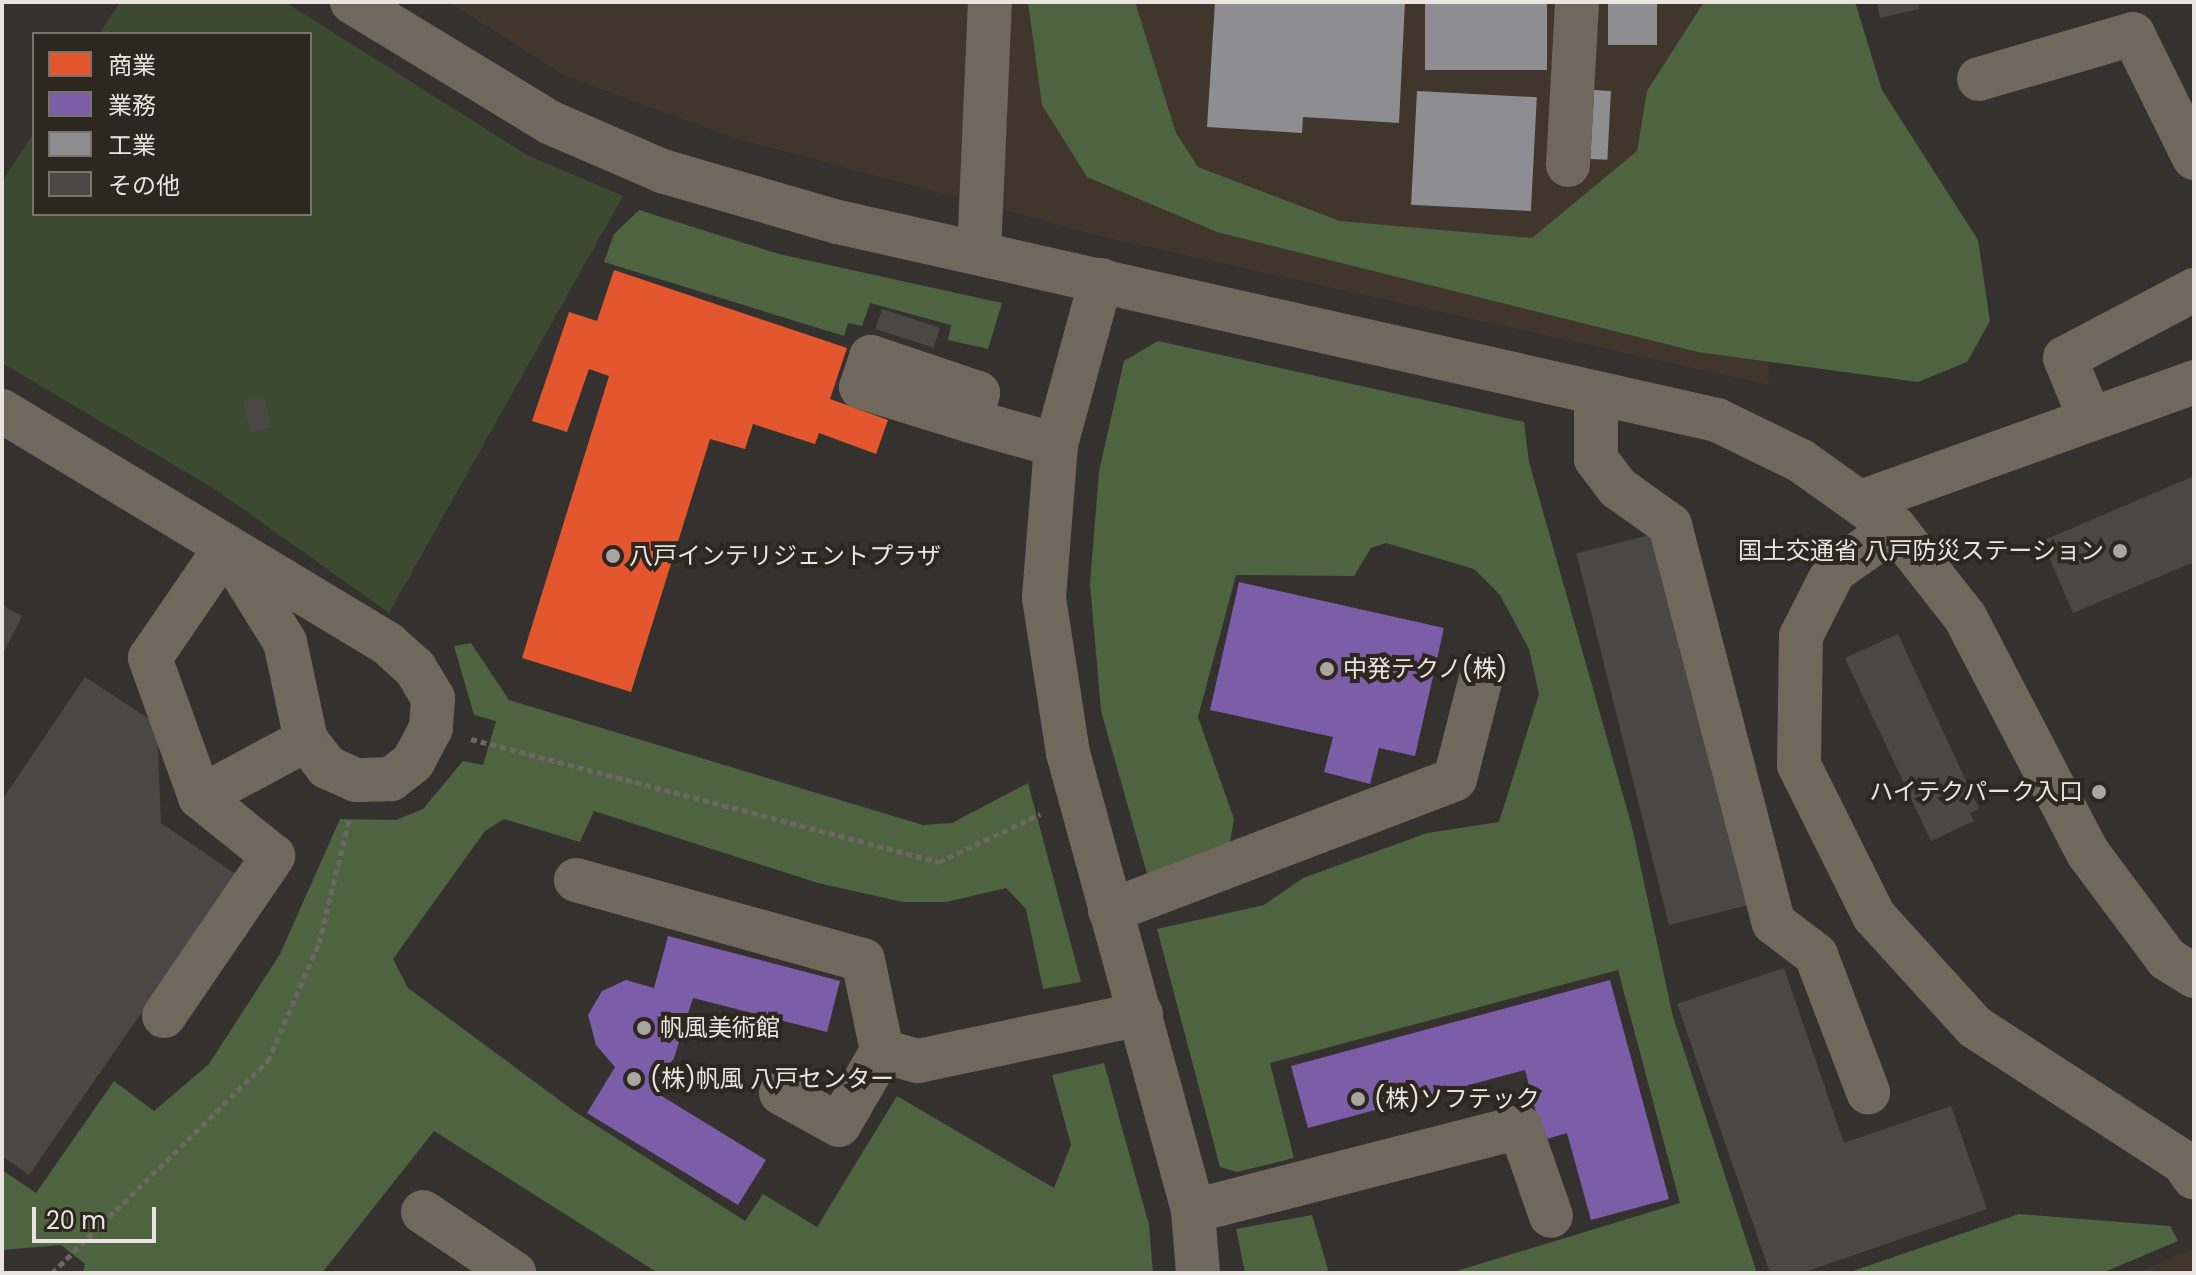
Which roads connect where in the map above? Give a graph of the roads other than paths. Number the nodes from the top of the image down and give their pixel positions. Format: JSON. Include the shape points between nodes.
{"nodes":[{"id":1,"x":352,"y":2,"type":"edge"},
{"id":2,"x":990,"y":2,"type":"edge"},
{"id":3,"x":1577,"y":2,"type":"edge"},
{"id":4,"x":1979,"y":79,"type":"dead end"},
{"id":5,"x":2194,"y":158,"type":"edge"},
{"id":6,"x":1568,"y":165,"type":"dead end"},
{"id":7,"x":979,"y":253,"type":"junction"},
{"id":8,"x":1101,"y":280,"type":"junction"},
{"id":9,"x":2194,"y":290,"type":"edge"},
{"id":10,"x":2194,"y":382,"type":"edge"},
{"id":11,"x":1596,"y":393,"type":"junction"},
{"id":12,"x":2,"y":411,"type":"edge"},
{"id":13,"x":2090,"y":419,"type":"junction"},
{"id":14,"x":971,"y":421,"type":"dead end"},
{"id":15,"x":1056,"y":445,"type":"junction"},
{"id":16,"x":1880,"y":514,"type":"junction"},
{"id":17,"x":226,"y":547,"type":"junction"},
{"id":18,"x":1482,"y":674,"type":"dead end"},
{"id":19,"x":306,"y":740,"type":"junction"},
{"id":20,"x":200,"y":797,"type":"junction"},
{"id":21,"x":576,"y":880,"type":"dead end"},
{"id":22,"x":1110,"y":911,"type":"junction"},
{"id":23,"x":1874,"y":916,"type":"junction"},
{"id":24,"x":1816,"y":955,"type":"junction"},
{"id":25,"x":2194,"y":976,"type":"edge"},
{"id":26,"x":1141,"y":1014,"type":"junction"},
{"id":27,"x":164,"y":1016,"type":"dead end"},
{"id":28,"x":882,"y":1051,"type":"junction"},
{"id":29,"x":1868,"y":1092,"type":"dead end"},
{"id":30,"x":781,"y":1093,"type":"dead end"},
{"id":31,"x":2194,"y":1178,"type":"edge"},
{"id":32,"x":1193,"y":1211,"type":"junction"},
{"id":33,"x":423,"y":1212,"type":"dead end"},
{"id":34,"x":1551,"y":1216,"type":"dead end"},
{"id":35,"x":514,"y":1273,"type":"edge"},
{"id":36,"x":1198,"y":1273,"type":"edge"}],
"edges":[{"from":1,"to":7,"type":"street","via":[[549,122],[662,171]]},
{"from":2,"to":7,"type":"street"},
{"from":3,"to":6,"type":"street"},
{"from":4,"to":5,"type":"street","via":[[2133,34]]},
{"from":7,"to":8,"type":"street"},
{"from":8,"to":11,"type":"street"},
{"from":8,"to":15,"type":"street"},
{"from":9,"to":13,"type":"street","via":[[2065,358]]},
{"from":10,"to":13,"type":"street"},
{"from":11,"to":16,"type":"street","via":[[1717,420]]},
{"from":11,"to":24,"type":"street","via":[[1596,459],[1618,488],[1670,525],[1774,923]]},
{"from":12,"to":17,"type":"street"},
{"from":13,"to":16,"type":"street"},
{"from":14,"to":15,"type":"street"},
{"from":15,"to":22,"type":"street","via":[[1044,598],[1068,753]]},
{"from":16,"to":23,"type":"street","via":[[1834,571],[1801,636],[1799,765]]},
{"from":16,"to":25,"type":"street","via":[[1965,617],[2088,853],[2167,959]]},
{"from":17,"to":19,"type":"street","via":[[285,642]]},
{"from":17,"to":19,"type":"street","via":[[388,644],[415,668],[433,698],[431,728],[413,762],[391,779],[342,773]]},
{"from":17,"to":20,"type":"street","via":[[150,658]]},
{"from":18,"to":22,"type":"street","via":[[1455,779]]},
{"from":19,"to":20,"type":"street"},
{"from":20,"to":27,"type":"street","via":[[273,856]]},
{"from":21,"to":28,"type":"street","via":[[863,960]]},
{"from":22,"to":26,"type":"street"},
{"from":23,"to":24,"type":"street"},
{"from":23,"to":31,"type":"street","via":[[1975,1027],[2183,1162]]},
{"from":24,"to":29,"type":"street"},
{"from":26,"to":28,"type":"street","via":[[918,1061]]},
{"from":26,"to":32,"type":"street"},
{"from":28,"to":30,"type":"street","via":[[839,1125]]},
{"from":32,"to":34,"type":"street","via":[[1520,1127]]},
{"from":32,"to":36,"type":"street"},
{"from":33,"to":35,"type":"street"}]}
